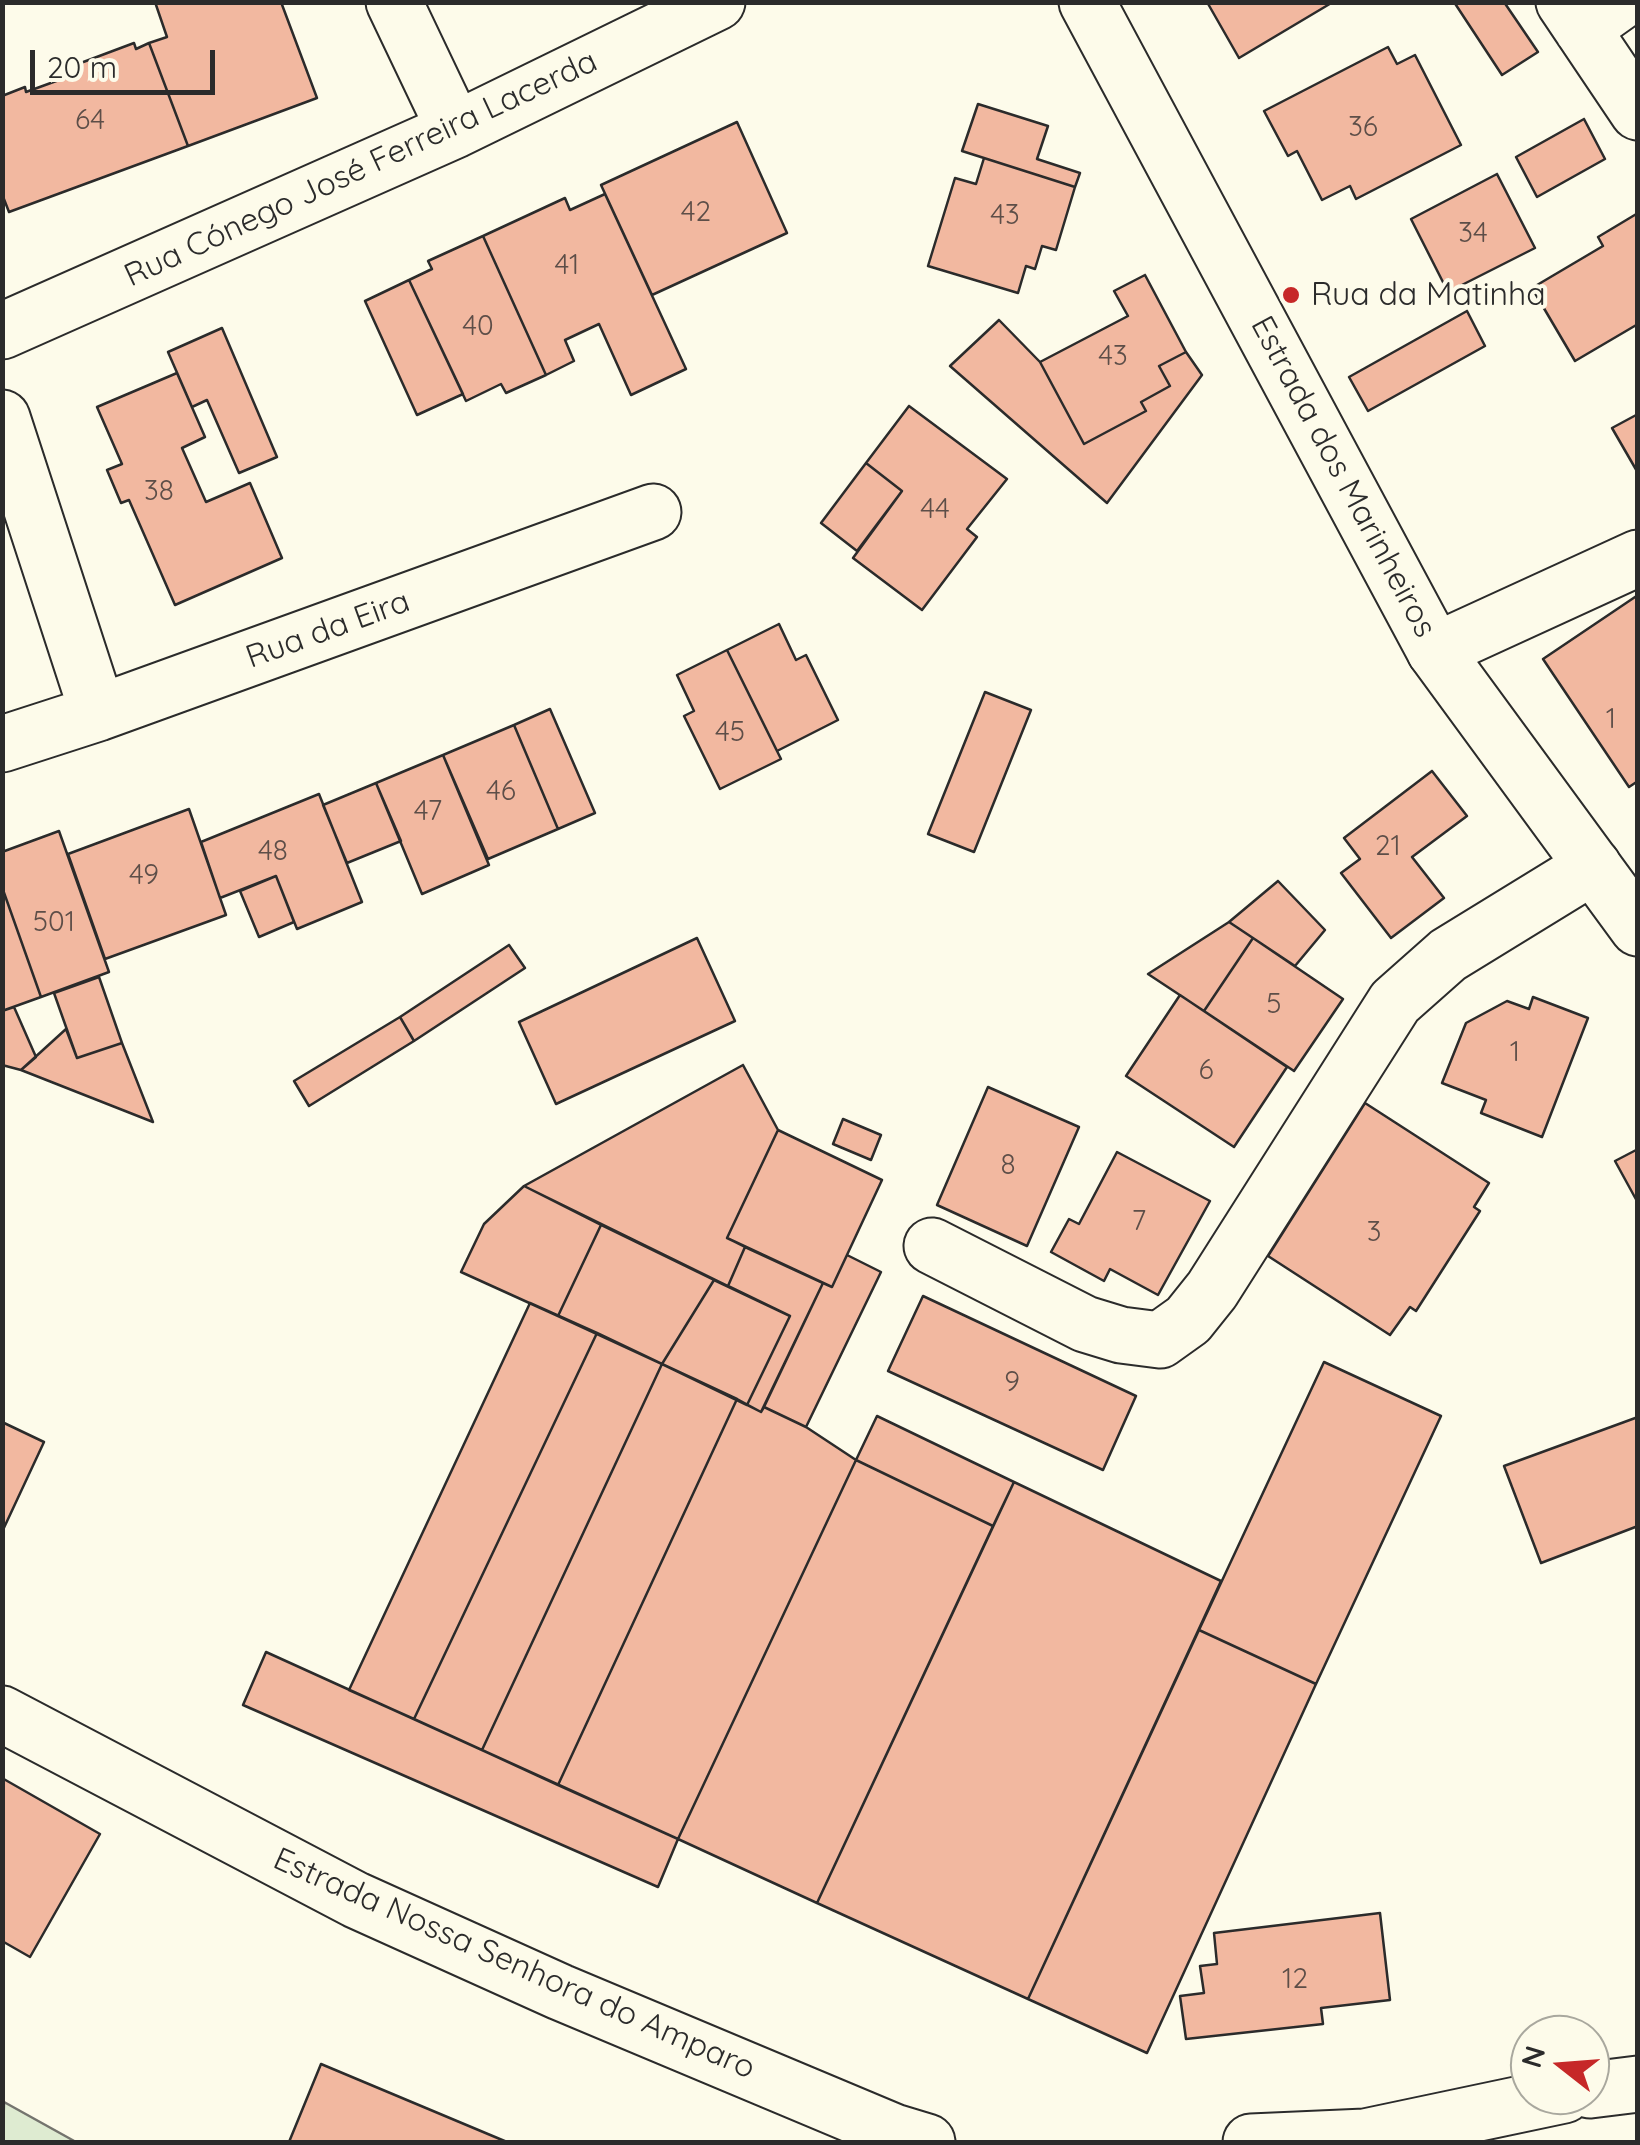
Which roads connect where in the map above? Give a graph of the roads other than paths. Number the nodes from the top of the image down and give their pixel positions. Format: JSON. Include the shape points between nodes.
{"nodes":[{"id":1,"x":394,"y":2,"type":"edge"},
{"id":2,"x":717,"y":2,"type":"edge"},
{"id":3,"x":1087,"y":2,"type":"edge"},
{"id":4,"x":1589,"y":12,"type":"edge"},
{"id":5,"x":1638,"y":112,"type":"edge"},
{"id":6,"x":455,"y":130,"type":"junction"},
{"id":7,"x":2,"y":331,"type":"edge"},
{"id":8,"x":2,"y":418,"type":"edge"},
{"id":9,"x":653,"y":512,"type":"dead end"},
{"id":10,"x":1638,"y":558,"type":"edge"},
{"id":11,"x":1435,"y":651,"type":"junction"},
{"id":12,"x":98,"y":713,"type":"junction"},
{"id":13,"x":2,"y":744,"type":"edge"},
{"id":14,"x":1593,"y":866,"type":"junction"},
{"id":15,"x":1638,"y":928,"type":"edge"},
{"id":16,"x":932,"y":1246,"type":"dead end"},
{"id":17,"x":2,"y":1714,"type":"edge"},
{"id":18,"x":1638,"y":2084,"type":"edge"},
{"id":19,"x":1610,"y":2088,"type":"edge"},
{"id":20,"x":1510,"y":2106,"type":"edge"},
{"id":21,"x":926,"y":2142,"type":"edge"},
{"id":22,"x":1251,"y":2142,"type":"edge"}],
"edges":[{"from":1,"to":6,"type":"street"},
{"from":2,"to":6,"type":"street","name":"Rua Cónego José Ferreira Lacerda"},
{"from":3,"to":11,"type":"street","name":"Estrada dos Marinheiros"},
{"from":4,"to":5,"type":"street"},
{"from":6,"to":7,"type":"street","name":"Rua Cónego José Ferreira Lacerda"},
{"from":8,"to":12,"type":"street"},
{"from":9,"to":12,"type":"street","name":"Rua da Eira"},
{"from":10,"to":11,"type":"street"},
{"from":11,"to":14,"type":"street","name":"Estrada dos Marinheiros"},
{"from":12,"to":13,"type":"street","name":"Rua da Eira"},
{"from":14,"to":15,"type":"street","name":"Estrada dos Marinheiros"},
{"from":14,"to":16,"type":"street","via":[[1448,954],[1395,1002],[1212,1290],[1160,1340],[1085,1324]]},
{"from":17,"to":21,"type":"street","name":"Estrada Nossa Senhora do Amparo","via":[[356,1900]]},
{"from":18,"to":19,"type":"street"},
{"from":20,"to":22,"type":"street","via":[[1365,2137]]}]}
